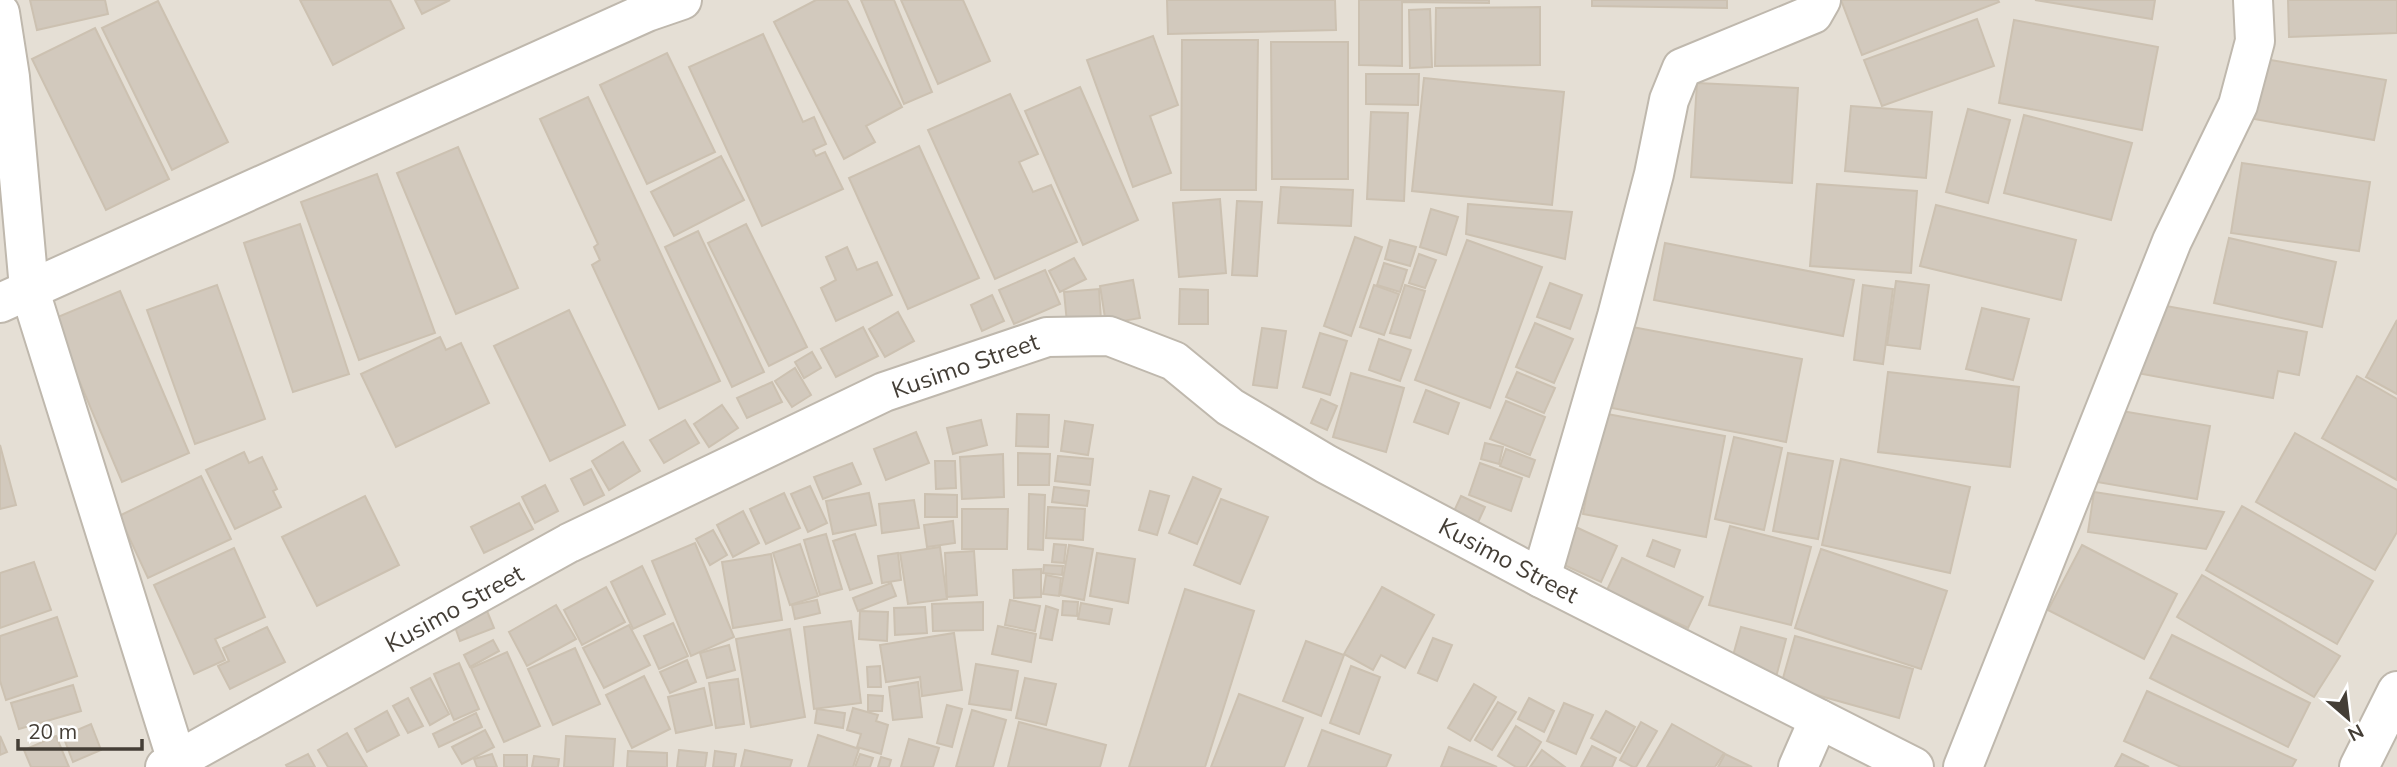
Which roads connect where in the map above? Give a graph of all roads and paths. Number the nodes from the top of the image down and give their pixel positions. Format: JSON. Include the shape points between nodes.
{"nodes":[{"id":1,"x":682,"y":0,"type":"edge"},
{"id":2,"x":1821,"y":0,"type":"edge"},
{"id":3,"x":2253,"y":0,"type":"edge"},
{"id":4,"x":0,"y":13,"type":"edge"},
{"id":5,"x":15,"y":295,"type":"edge"},
{"id":6,"x":1541,"y":578,"type":"junction"},
{"id":7,"x":2397,"y":691,"type":"edge"},
{"id":8,"x":1819,"y":719,"type":"junction"},
{"id":9,"x":175,"y":765,"type":"edge"},
{"id":10,"x":1798,"y":767,"type":"edge"},
{"id":11,"x":1914,"y":767,"type":"edge"},
{"id":12,"x":1963,"y":767,"type":"edge"},
{"id":13,"x":2359,"y":767,"type":"edge"}],
"edges":[{"from":1,"to":5,"type":"street"},
{"from":2,"to":6,"type":"street","via":[[1813,14],[1682,68],[1669,100],[1617,316]]},
{"from":3,"to":12,"type":"street","via":[[2255,41],[2238,105],[2172,241]]},
{"from":4,"to":5,"type":"street","via":[[10,77]]},
{"from":5,"to":9,"type":"street"},
{"from":6,"to":8,"type":"street","name":"Kusimo Street"},
{"from":6,"to":9,"type":"street","name":"Kusimo Street","via":[[1302,450],[1230,407],[1174,361],[1109,336],[1047,337],[884,391],[569,543]]},
{"from":7,"to":13,"type":"street"},
{"from":8,"to":10,"type":"street"},
{"from":8,"to":11,"type":"street","name":"Kusimo Street"}]}
